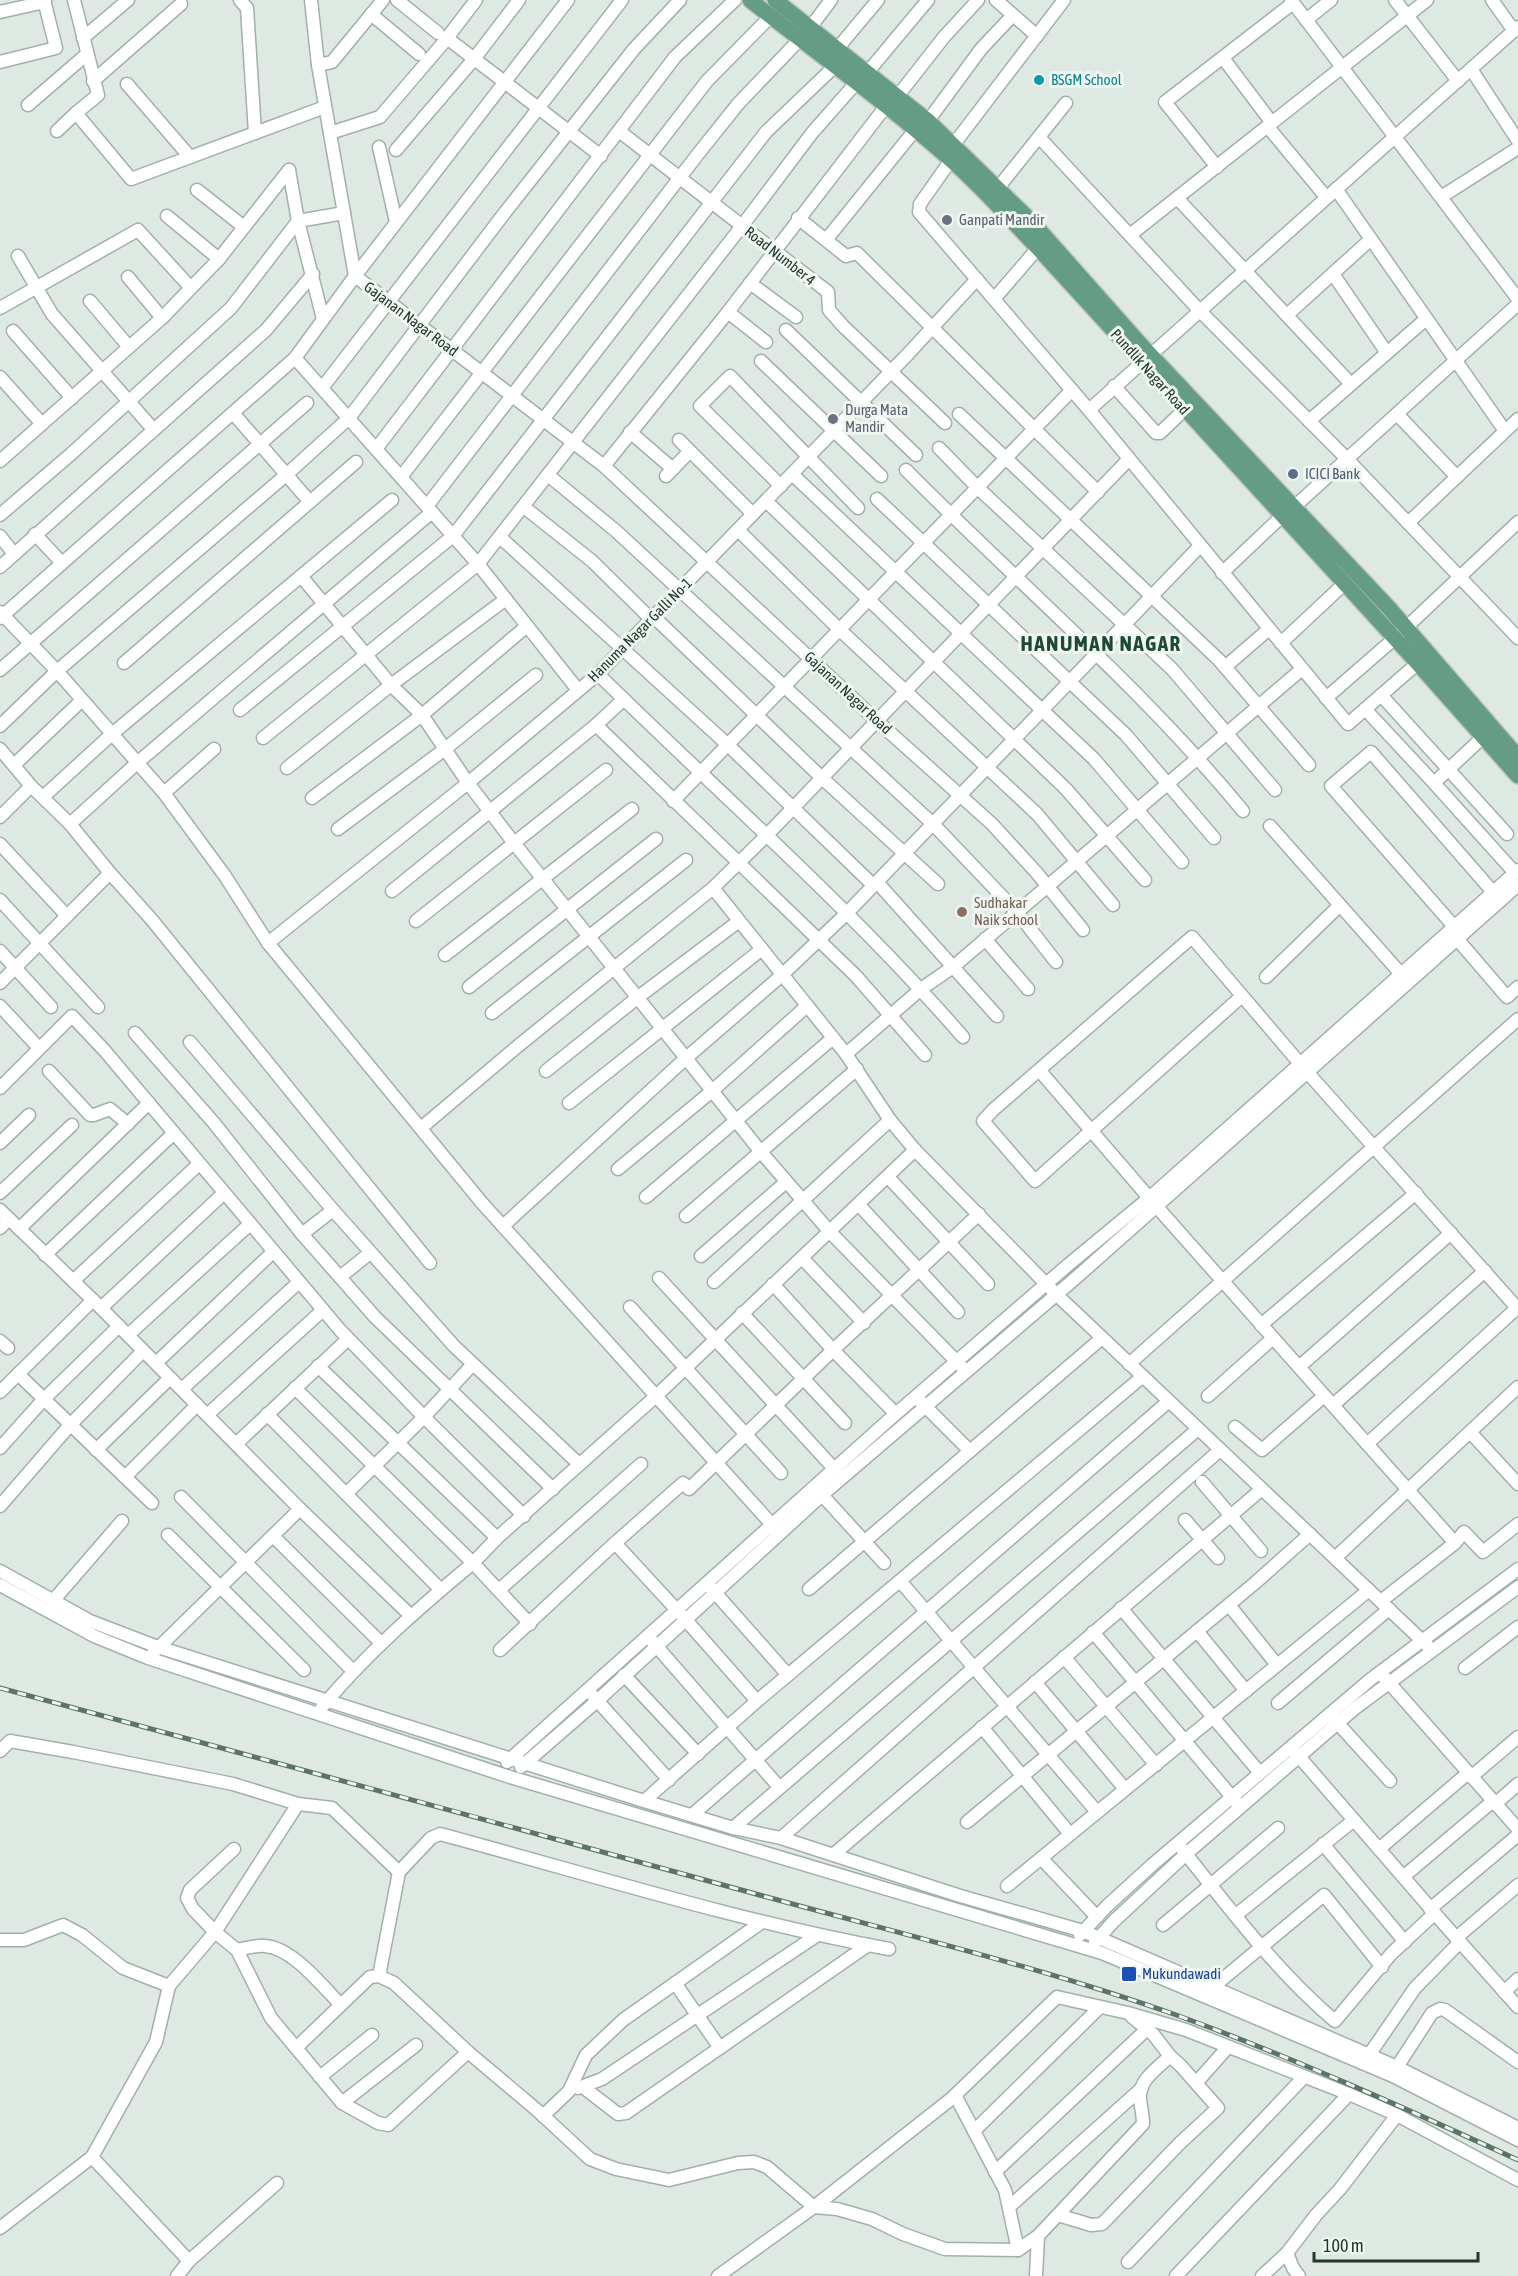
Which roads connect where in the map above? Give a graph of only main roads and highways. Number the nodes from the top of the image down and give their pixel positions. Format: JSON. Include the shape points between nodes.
{"nodes":[{"id":1,"x":750,"y":0,"type":"edge"},
{"id":2,"x":778,"y":5,"type":"edge"},
{"id":3,"x":805,"y":34,"type":"junction"},
{"id":4,"x":862,"y":78,"type":"junction"},
{"id":5,"x":891,"y":101,"type":"junction"},
{"id":6,"x":952,"y":152,"type":"junction"},
{"id":7,"x":1145,"y":358,"type":"junction"},
{"id":8,"x":1288,"y":512,"type":"junction"},
{"id":9,"x":1401,"y":633,"type":"junction"},
{"id":10,"x":1518,"y":757,"type":"edge"},
{"id":11,"x":1518,"y":776,"type":"edge"}],
"edges":[{"from":1,"to":2,"type":"main road","name":"Pundlik Nagar Road"},
{"from":2,"to":3,"type":"main road","name":"Pundlik Nagar Road"},
{"from":3,"to":4,"type":"main road","name":"Pundlik Nagar Road","via":[[835,66]]},
{"from":3,"to":4,"type":"main road","name":"Pundlik Nagar Road","via":[[837,49]]},
{"from":4,"to":5,"type":"main road","name":"Pundlik Nagar Road"},
{"from":5,"to":6,"type":"main road","name":"Pundlik Nagar Road","via":[[915,130]]},
{"from":5,"to":6,"type":"main road","name":"Pundlik Nagar Road","via":[[928,121]]},
{"from":6,"to":7,"type":"main road","name":"Pundlik Nagar Road"},
{"from":6,"to":7,"type":"main road","name":"Pundlik Nagar Road","via":[[998,188],[1032,222]]},
{"from":7,"to":8,"type":"main road","name":"Pundlik Nagar Road"},
{"from":7,"to":8,"type":"main road","name":"Pundlik Nagar Road","via":[[1184,410]]},
{"from":8,"to":9,"type":"main road","name":"Pundlik Nagar Road"},
{"from":8,"to":9,"type":"main road","name":"Pundlik Nagar Road","via":[[1344,583]]},
{"from":9,"to":10,"type":"main road","name":"Pundlik Nagar Road"},
{"from":9,"to":11,"type":"main road","name":"Pundlik Nagar Road","via":[[1418,663]]}]}
